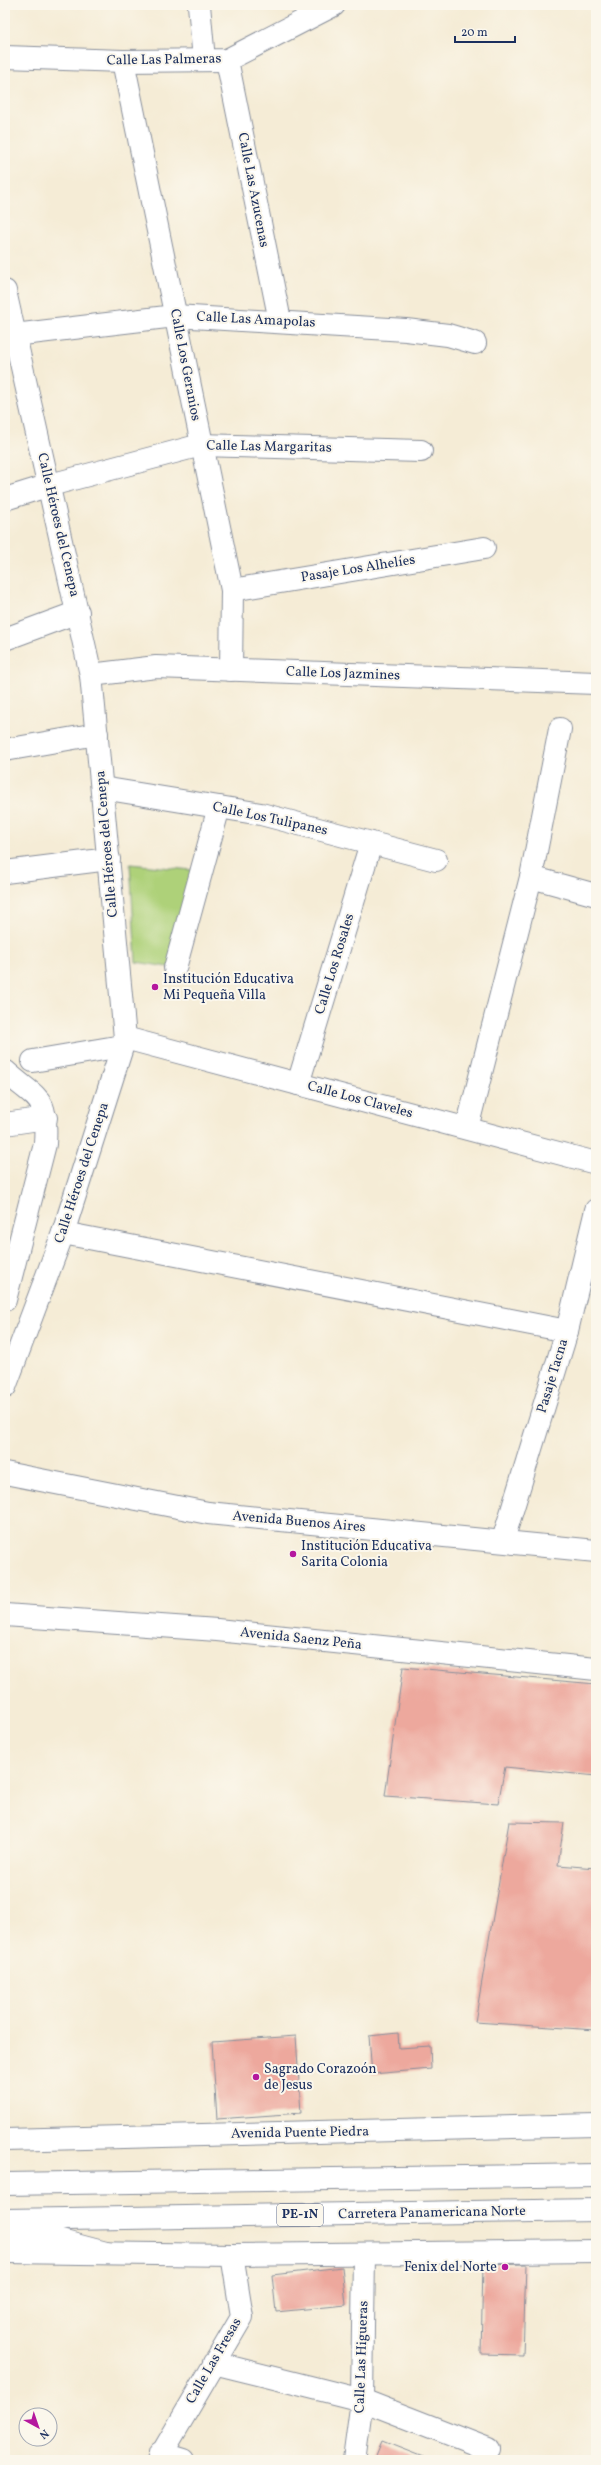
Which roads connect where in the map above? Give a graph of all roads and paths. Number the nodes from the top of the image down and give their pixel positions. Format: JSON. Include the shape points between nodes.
{"nodes":[{"id":1,"x":199,"y":5,"type":"edge"},
{"id":2,"x":334,"y":5,"type":"edge"},
{"id":3,"x":5,"y":57,"type":"edge"},
{"id":4,"x":204,"y":60,"type":"junction"},
{"id":5,"x":227,"y":60,"type":"junction"},
{"id":6,"x":122,"y":61,"type":"junction"},
{"id":7,"x":5,"y":291,"type":"edge"},
{"id":8,"x":175,"y":316,"type":"junction"},
{"id":9,"x":280,"y":321,"type":"junction"},
{"id":10,"x":9,"y":337,"type":"edge"},
{"id":11,"x":474,"y":343,"type":"dead end"},
{"id":12,"x":201,"y":445,"type":"junction"},
{"id":13,"x":421,"y":451,"type":"dead end"},
{"id":14,"x":50,"y":485,"type":"junction"},
{"id":15,"x":5,"y":499,"type":"edge"},
{"id":16,"x":484,"y":548,"type":"dead end"},
{"id":17,"x":232,"y":590,"type":"junction"},
{"id":18,"x":78,"y":612,"type":"junction"},
{"id":19,"x":5,"y":639,"type":"edge"},
{"id":20,"x":231,"y":670,"type":"junction"},
{"id":21,"x":91,"y":675,"type":"junction"},
{"id":22,"x":596,"y":683,"type":"edge"},
{"id":23,"x":560,"y":729,"type":"dead end"},
{"id":24,"x":97,"y":734,"type":"junction"},
{"id":25,"x":5,"y":750,"type":"edge"},
{"id":26,"x":102,"y":788,"type":"junction"},
{"id":27,"x":219,"y":807,"type":"junction"},
{"id":28,"x":371,"y":843,"type":"junction"},
{"id":29,"x":109,"y":859,"type":"junction"},
{"id":30,"x":436,"y":860,"type":"dead end"},
{"id":31,"x":5,"y":872,"type":"edge"},
{"id":32,"x":531,"y":876,"type":"junction"},
{"id":33,"x":596,"y":895,"type":"edge"},
{"id":34,"x":175,"y":968,"type":"dead end"},
{"id":35,"x":124,"y":1042,"type":"junction"},
{"id":36,"x":33,"y":1061,"type":"dead end"},
{"id":37,"x":5,"y":1070,"type":"edge"},
{"id":38,"x":298,"y":1084,"type":"junction"},
{"id":39,"x":46,"y":1118,"type":"junction"},
{"id":40,"x":5,"y":1124,"type":"edge"},
{"id":41,"x":467,"y":1128,"type":"junction"},
{"id":42,"x":596,"y":1163,"type":"edge"},
{"id":43,"x":596,"y":1210,"type":"edge"},
{"id":44,"x":63,"y":1233,"type":"junction"},
{"id":45,"x":5,"y":1298,"type":"edge"},
{"id":46,"x":567,"y":1331,"type":"junction"},
{"id":47,"x":5,"y":1387,"type":"edge"},
{"id":48,"x":5,"y":1474,"type":"edge"},
{"id":49,"x":504,"y":1540,"type":"junction"},
{"id":50,"x":596,"y":1551,"type":"edge"},
{"id":51,"x":5,"y":1615,"type":"edge"},
{"id":52,"x":596,"y":1669,"type":"edge"},
{"id":53,"x":596,"y":2125,"type":"edge"},
{"id":54,"x":5,"y":2140,"type":"edge"},
{"id":55,"x":596,"y":2175,"type":"edge"},
{"id":56,"x":5,"y":2184,"type":"edge"},
{"id":57,"x":596,"y":2210,"type":"edge"},
{"id":58,"x":5,"y":2220,"type":"edge"},
{"id":59,"x":5,"y":2232,"type":"edge"},
{"id":60,"x":596,"y":2251,"type":"edge"},
{"id":61,"x":5,"y":2252,"type":"edge"},
{"id":62,"x":106,"y":2252,"type":"junction"},
{"id":63,"x":364,"y":2254,"type":"junction"},
{"id":64,"x":232,"y":2255,"type":"junction"},
{"id":65,"x":214,"y":2363,"type":"junction"},
{"id":66,"x":362,"y":2400,"type":"junction"},
{"id":67,"x":488,"y":2449,"type":"dead end"},
{"id":68,"x":159,"y":2457,"type":"edge"},
{"id":69,"x":183,"y":2460,"type":"edge"},
{"id":70,"x":354,"y":2460,"type":"edge"}],
"edges":[{"from":1,"to":4,"type":"main road"},
{"from":2,"to":5,"type":"main road","name":"Calle Las Palmeras"},
{"from":3,"to":6,"type":"main road","name":"Calle Las Palmeras"},
{"from":4,"to":5,"type":"main road","name":"Calle Las Palmeras"},
{"from":4,"to":6,"type":"main road","name":"Calle Las Palmeras"},
{"from":5,"to":9,"type":"main road","name":"Calle Las Azucenas"},
{"from":6,"to":8,"type":"main road","name":"Calle Los Geranios"},
{"from":7,"to":10,"type":"main road","name":"Calle Héroes del Cenepa"},
{"from":8,"to":9,"type":"main road","name":"Calle Las Amapolas"},
{"from":8,"to":10,"type":"main road","name":"Calle Las Amapolas"},
{"from":8,"to":12,"type":"main road","name":"Calle Los Geranios"},
{"from":9,"to":11,"type":"main road","name":"Calle Las Amapolas","via":[[406,330],[448,335]]},
{"from":10,"to":14,"type":"main road","name":"Calle Héroes del Cenepa"},
{"from":12,"to":13,"type":"main road","name":"Calle Las Margaritas"},
{"from":12,"to":14,"type":"main road","name":"Calle Las Margaritas"},
{"from":12,"to":17,"type":"main road","name":"Calle Los Geranios"},
{"from":14,"to":15,"type":"main road","name":"Calle Las Margaritas"},
{"from":14,"to":18,"type":"main road","name":"Calle Héroes del Cenepa"},
{"from":16,"to":17,"type":"main road","name":"Pasaje Los Alhelíes"},
{"from":17,"to":20,"type":"main road","name":"Calle Los Geranios"},
{"from":18,"to":19,"type":"main road"},
{"from":18,"to":21,"type":"main road","name":"Calle Héroes del Cenepa"},
{"from":20,"to":21,"type":"main road","name":"Calle Los Jazmines","via":[[156,667]]},
{"from":20,"to":22,"type":"main road","name":"Calle Los Jazmines"},
{"from":21,"to":24,"type":"main road","name":"Calle Héroes del Cenepa"},
{"from":23,"to":32,"type":"main road"},
{"from":24,"to":25,"type":"main road"},
{"from":24,"to":26,"type":"main road","name":"Calle Héroes del Cenepa"},
{"from":26,"to":27,"type":"main road","name":"Calle Los Tulipanes"},
{"from":26,"to":29,"type":"main road","name":"Calle Héroes del Cenepa"},
{"from":27,"to":28,"type":"main road","name":"Calle Los Tulipanes","via":[[261,814]]},
{"from":27,"to":34,"type":"main road"},
{"from":28,"to":30,"type":"main road","name":"Calle Los Tulipanes"},
{"from":28,"to":38,"type":"main road","name":"Calle Los Rosales"},
{"from":29,"to":31,"type":"main road"},
{"from":29,"to":35,"type":"main road","name":"Calle Héroes del Cenepa"},
{"from":32,"to":33,"type":"main road"},
{"from":32,"to":41,"type":"main road"},
{"from":35,"to":36,"type":"main road"},
{"from":35,"to":38,"type":"main road","name":"Calle Los Claveles"},
{"from":35,"to":44,"type":"main road","name":"Calle Héroes del Cenepa"},
{"from":37,"to":39,"type":"main road","via":[[41,1100]]},
{"from":38,"to":41,"type":"main road","name":"Calle Los Claveles"},
{"from":39,"to":40,"type":"main road"},
{"from":39,"to":45,"type":"main road","via":[[45,1144]]},
{"from":41,"to":42,"type":"main road","name":"Calle Los Claveles"},
{"from":43,"to":46,"type":"main road","name":"Pasaje Tacna"},
{"from":44,"to":46,"type":"main road"},
{"from":44,"to":47,"type":"main road","name":"Calle Héroes del Cenepa"},
{"from":46,"to":49,"type":"main road","name":"Pasaje Tacna"},
{"from":48,"to":49,"type":"main road","name":"Avenida Buenos Aires","via":[[208,1513]]},
{"from":49,"to":50,"type":"main road","name":"Avenida Buenos Aires"},
{"from":51,"to":52,"type":"main road","name":"Avenida Saenz Peña","via":[[216,1630]]},
{"from":53,"to":54,"type":"main road","name":"Avenida Puente Piedra"},
{"from":55,"to":56,"type":"main road"},
{"from":57,"to":58,"type":"main road","name":"Carretera Panamericana Norte","number":"PE-1N"},
{"from":59,"to":62,"type":"main road","via":[[53,2239]]},
{"from":60,"to":63,"type":"main road"},
{"from":61,"to":62,"type":"main road"},
{"from":62,"to":64,"type":"main road"},
{"from":63,"to":64,"type":"main road"},
{"from":63,"to":66,"type":"main road","name":"Calle Las Higueras"},
{"from":64,"to":65,"type":"main road","name":"Calle Las Fresas","via":[[242,2317]]},
{"from":65,"to":66,"type":"main road"},
{"from":65,"to":68,"type":"main road","name":"Calle Las Fresas"},
{"from":66,"to":67,"type":"main road"},
{"from":66,"to":70,"type":"main road","name":"Calle Las Higueras"},
{"from":68,"to":69,"type":"main road"}]}
